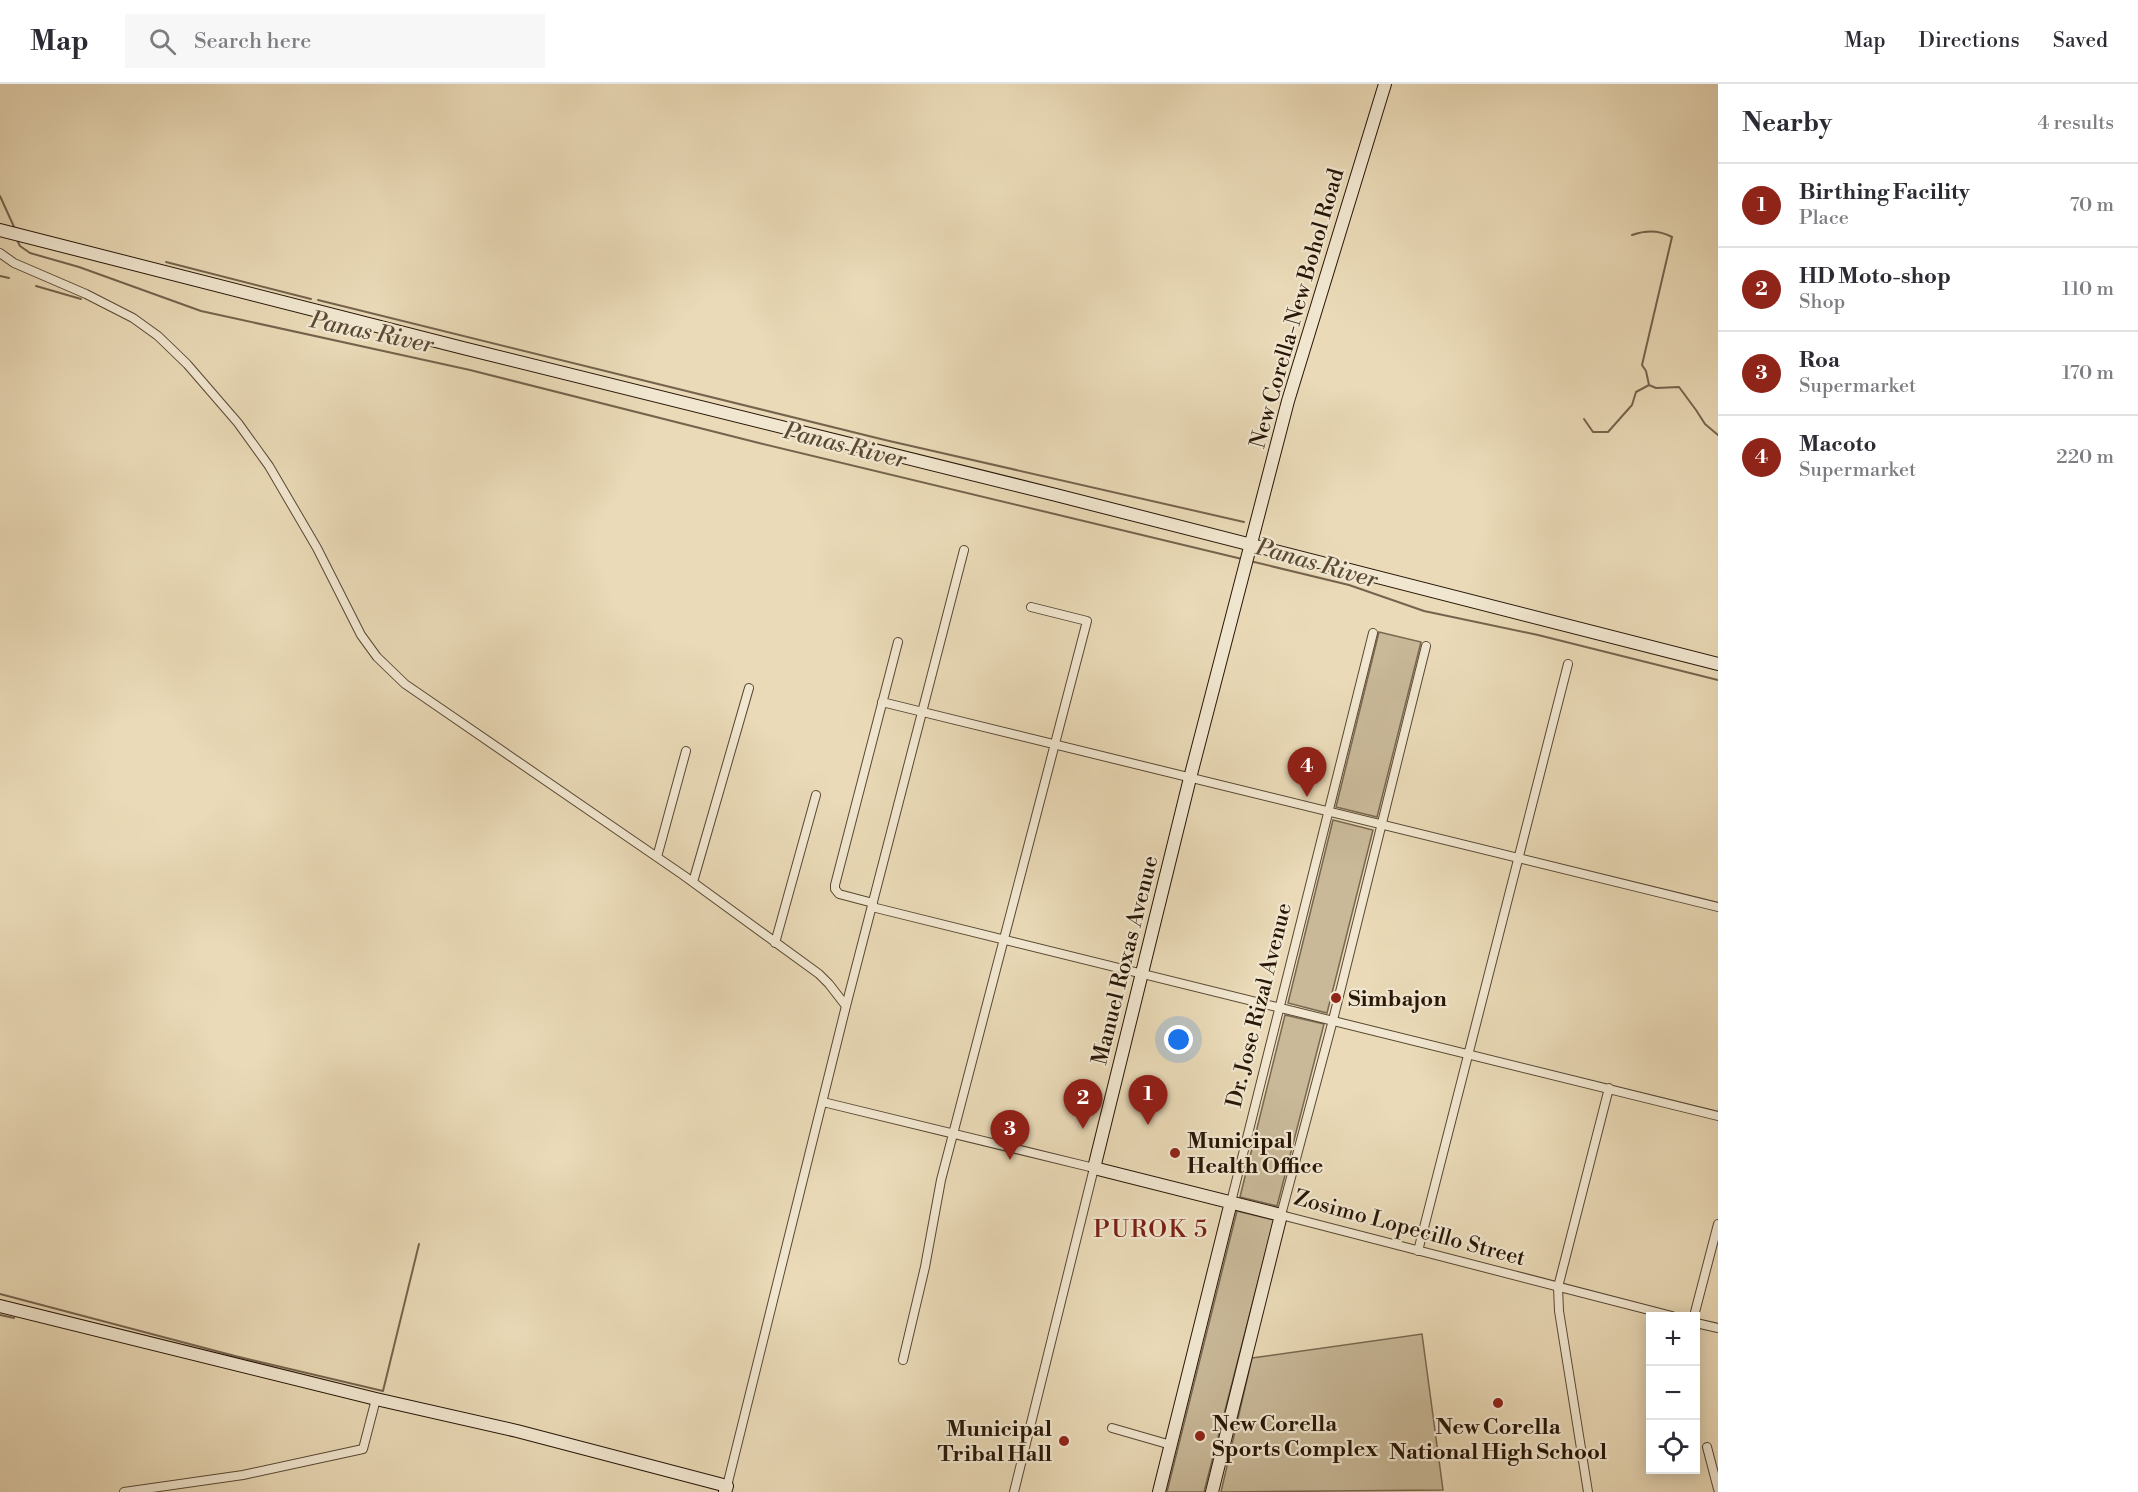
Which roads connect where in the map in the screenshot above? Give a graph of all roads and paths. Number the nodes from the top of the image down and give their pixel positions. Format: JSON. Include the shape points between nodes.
{"nodes":[{"id":1,"x":1385,"y":84,"type":"edge"},
{"id":2,"x":0,"y":230,"type":"edge"},
{"id":3,"x":0,"y":253,"type":"edge"},
{"id":4,"x":1249,"y":549,"type":"junction"},
{"id":5,"x":964,"y":550,"type":"dead end"},
{"id":6,"x":1031,"y":607,"type":"dead end"},
{"id":7,"x":1373,"y":633,"type":"dead end"},
{"id":8,"x":898,"y":642,"type":"dead end"},
{"id":9,"x":1426,"y":646,"type":"dead end"},
{"id":10,"x":1568,"y":664,"type":"dead end"},
{"id":11,"x":1718,"y":664,"type":"edge"},
{"id":12,"x":749,"y":688,"type":"dead end"},
{"id":13,"x":882,"y":702,"type":"junction"},
{"id":14,"x":921,"y":712,"type":"junction"},
{"id":15,"x":1053,"y":745,"type":"junction"},
{"id":16,"x":686,"y":751,"type":"dead end"},
{"id":17,"x":1190,"y":778,"type":"junction"},
{"id":18,"x":816,"y":795,"type":"dead end"},
{"id":19,"x":1328,"y":812,"type":"junction"},
{"id":20,"x":1382,"y":825,"type":"junction"},
{"id":21,"x":657,"y":857,"type":"junction"},
{"id":22,"x":1520,"y":858,"type":"junction"},
{"id":23,"x":693,"y":882,"type":"junction"},
{"id":24,"x":873,"y":905,"type":"junction"},
{"id":25,"x":1718,"y":907,"type":"edge"},
{"id":26,"x":1004,"y":940,"type":"junction"},
{"id":27,"x":775,"y":943,"type":"junction"},
{"id":28,"x":1142,"y":974,"type":"junction"},
{"id":29,"x":846,"y":1006,"type":"junction"},
{"id":30,"x":1280,"y":1007,"type":"junction"},
{"id":31,"x":1333,"y":1020,"type":"junction"},
{"id":32,"x":1469,"y":1053,"type":"junction"},
{"id":33,"x":1609,"y":1089,"type":"junction"},
{"id":34,"x":823,"y":1102,"type":"junction"},
{"id":35,"x":1718,"y":1116,"type":"edge"},
{"id":36,"x":953,"y":1134,"type":"junction"},
{"id":37,"x":1094,"y":1168,"type":"junction"},
{"id":38,"x":1231,"y":1202,"type":"junction"},
{"id":39,"x":1281,"y":1215,"type":"junction"},
{"id":40,"x":1718,"y":1224,"type":"edge"},
{"id":41,"x":1418,"y":1251,"type":"junction"},
{"id":42,"x":1558,"y":1287,"type":"junction"},
{"id":43,"x":0,"y":1305,"type":"edge"},
{"id":44,"x":1653,"y":1312,"type":"edge"},
{"id":45,"x":1695,"y":1312,"type":"edge"},
{"id":46,"x":1700,"y":1324,"type":"edge"},
{"id":47,"x":1718,"y":1328,"type":"edge"},
{"id":48,"x":903,"y":1360,"type":"dead end"},
{"id":49,"x":376,"y":1399,"type":"junction"},
{"id":50,"x":1112,"y":1428,"type":"dead end"},
{"id":51,"x":1170,"y":1445,"type":"junction"},
{"id":52,"x":1707,"y":1447,"type":"dead end"},
{"id":53,"x":726,"y":1489,"type":"edge"},
{"id":54,"x":1718,"y":1489,"type":"edge"},
{"id":55,"x":124,"y":1492,"type":"edge"},
{"id":56,"x":1014,"y":1492,"type":"edge"},
{"id":57,"x":1159,"y":1492,"type":"edge"},
{"id":58,"x":1212,"y":1492,"type":"edge"},
{"id":59,"x":1588,"y":1492,"type":"edge"}],
"edges":[{"from":1,"to":4,"type":"street","name":"New Corella-New Bohol Road","via":[[1303,350]]},
{"from":2,"to":4,"type":"street"},
{"from":3,"to":21,"type":"street","via":[[126,314],[158,336],[238,423],[269,466],[361,635],[377,657],[412,689]]},
{"from":4,"to":11,"type":"street"},
{"from":4,"to":17,"type":"street","name":"Manuel Roxas Avenue"},
{"from":5,"to":14,"type":"street"},
{"from":6,"to":15,"type":"street","via":[[1086,621]]},
{"from":7,"to":19,"type":"street","name":"Dr. Jose Rizal Avenue"},
{"from":8,"to":13,"type":"street"},
{"from":9,"to":20,"type":"street"},
{"from":10,"to":22,"type":"street"},
{"from":12,"to":23,"type":"street"},
{"from":13,"to":14,"type":"street"},
{"from":13,"to":24,"type":"street","via":[[835,885],[839,894]]},
{"from":14,"to":15,"type":"street"},
{"from":14,"to":24,"type":"street"},
{"from":15,"to":17,"type":"street"},
{"from":15,"to":26,"type":"street"},
{"from":16,"to":21,"type":"street"},
{"from":17,"to":19,"type":"street"},
{"from":17,"to":28,"type":"street","name":"Manuel Roxas Avenue"},
{"from":18,"to":27,"type":"street"},
{"from":19,"to":20,"type":"street"},
{"from":19,"to":30,"type":"street","name":"Dr. Jose Rizal Avenue"},
{"from":20,"to":22,"type":"street"},
{"from":20,"to":31,"type":"street"},
{"from":21,"to":23,"type":"street"},
{"from":22,"to":25,"type":"street"},
{"from":22,"to":32,"type":"street"},
{"from":23,"to":27,"type":"street"},
{"from":24,"to":26,"type":"street"},
{"from":24,"to":29,"type":"street"},
{"from":26,"to":28,"type":"street"},
{"from":26,"to":36,"type":"street"},
{"from":27,"to":29,"type":"street","via":[[819,974]]},
{"from":28,"to":30,"type":"street"},
{"from":28,"to":37,"type":"street","name":"Manuel Roxas Avenue"},
{"from":29,"to":34,"type":"street"},
{"from":30,"to":31,"type":"street"},
{"from":30,"to":38,"type":"street","name":"Dr. Jose Rizal Avenue"},
{"from":31,"to":32,"type":"street"},
{"from":31,"to":39,"type":"street"},
{"from":32,"to":33,"type":"street"},
{"from":32,"to":41,"type":"street"},
{"from":33,"to":35,"type":"street"},
{"from":33,"to":42,"type":"street"},
{"from":34,"to":36,"type":"street","name":"Zosimo Lopecillo Street"},
{"from":34,"to":53,"type":"street"},
{"from":36,"to":37,"type":"street","name":"Zosimo Lopecillo Street"},
{"from":36,"to":48,"type":"street"},
{"from":37,"to":38,"type":"street","name":"Zosimo Lopecillo Street"},
{"from":37,"to":56,"type":"street","name":"Manuel Roxas Avenue"},
{"from":38,"to":39,"type":"street","name":"Zosimo Lopecillo Street"},
{"from":38,"to":51,"type":"street","name":"Dr. Jose Rizal Avenue"},
{"from":39,"to":41,"type":"street","name":"Zosimo Lopecillo Street"},
{"from":39,"to":58,"type":"street"},
{"from":40,"to":45,"type":"street"},
{"from":41,"to":42,"type":"street","name":"Zosimo Lopecillo Street"},
{"from":42,"to":44,"type":"street","name":"Zosimo Lopecillo Street"},
{"from":42,"to":59,"type":"street"},
{"from":43,"to":49,"type":"street"},
{"from":46,"to":47,"type":"street"},
{"from":49,"to":53,"type":"street","via":[[517,1431]]},
{"from":49,"to":55,"type":"street","via":[[363,1449],[243,1475]]},
{"from":50,"to":51,"type":"street"},
{"from":51,"to":57,"type":"street","name":"Dr. Jose Rizal Avenue"},
{"from":52,"to":54,"type":"street"}]}
